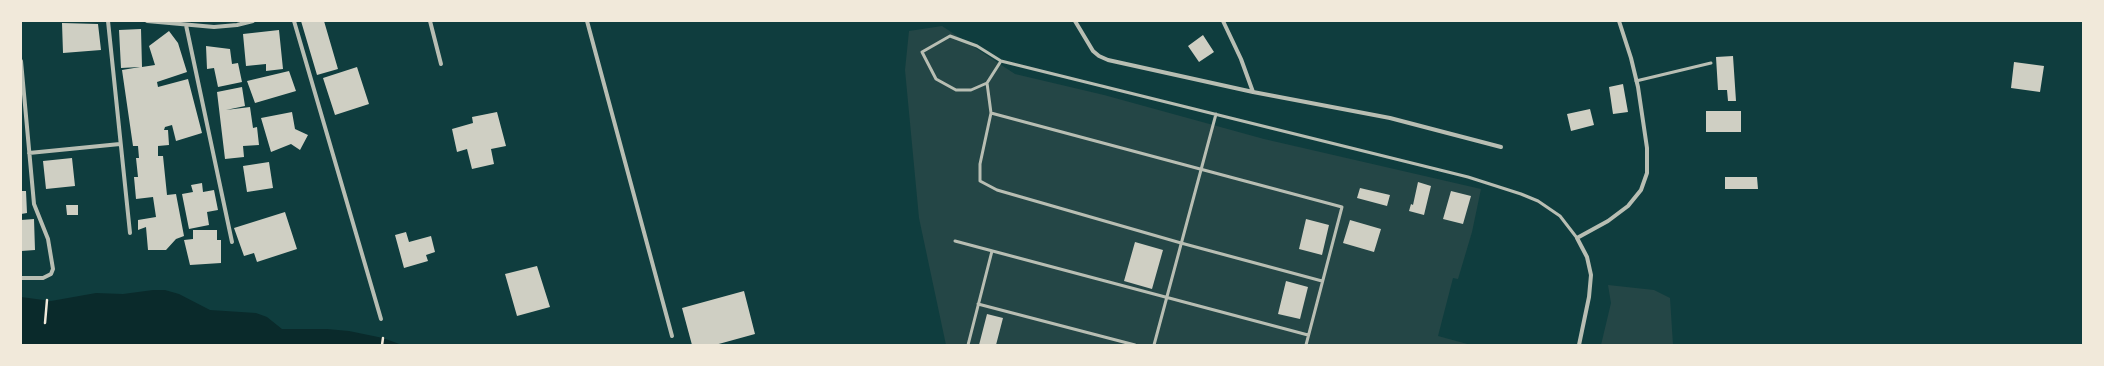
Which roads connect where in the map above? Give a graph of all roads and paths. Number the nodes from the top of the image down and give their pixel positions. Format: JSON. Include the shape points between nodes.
{"nodes":[{"id":1,"x":108,"y":21,"type":"edge"},
{"id":2,"x":147,"y":21,"type":"edge"},
{"id":3,"x":253,"y":21,"type":"edge"},
{"id":4,"x":294,"y":21,"type":"edge"},
{"id":5,"x":430,"y":21,"type":"edge"},
{"id":6,"x":587,"y":21,"type":"edge"},
{"id":7,"x":1076,"y":21,"type":"edge"},
{"id":8,"x":1223,"y":21,"type":"edge"},
{"id":9,"x":1619,"y":21,"type":"edge"},
{"id":10,"x":186,"y":25,"type":"junction"},
{"id":11,"x":21,"y":61,"type":"edge"},
{"id":12,"x":1001,"y":61,"type":"junction"},
{"id":13,"x":1711,"y":63,"type":"dead end"},
{"id":14,"x":441,"y":64,"type":"dead end"},
{"id":15,"x":1636,"y":81,"type":"junction"},
{"id":16,"x":987,"y":83,"type":"junction"},
{"id":17,"x":1253,"y":92,"type":"junction"},
{"id":18,"x":990,"y":113,"type":"junction"},
{"id":19,"x":1216,"y":114,"type":"junction"},
{"id":20,"x":120,"y":144,"type":"junction"},
{"id":21,"x":1501,"y":147,"type":"dead end"},
{"id":22,"x":29,"y":153,"type":"junction"},
{"id":23,"x":1201,"y":169,"type":"junction"},
{"id":24,"x":130,"y":233,"type":"dead end"},
{"id":25,"x":1577,"y":238,"type":"junction"},
{"id":26,"x":954,"y":241,"type":"dead end"},
{"id":27,"x":232,"y":242,"type":"dead end"},
{"id":28,"x":1181,"y":244,"type":"junction"},
{"id":29,"x":992,"y":251,"type":"junction"},
{"id":30,"x":21,"y":278,"type":"edge"},
{"id":31,"x":1322,"y":281,"type":"junction"},
{"id":32,"x":1167,"y":298,"type":"junction"},
{"id":33,"x":47,"y":300,"type":"dead end"},
{"id":34,"x":978,"y":304,"type":"junction"},
{"id":35,"x":381,"y":319,"type":"dead end"},
{"id":36,"x":45,"y":323,"type":"dead end"},
{"id":37,"x":1308,"y":335,"type":"junction"},
{"id":38,"x":672,"y":336,"type":"dead end"},
{"id":39,"x":383,"y":338,"type":"dead end"},
{"id":40,"x":382,"y":345,"type":"edge"},
{"id":41,"x":968,"y":345,"type":"edge"},
{"id":42,"x":1135,"y":345,"type":"edge"},
{"id":43,"x":1154,"y":345,"type":"edge"},
{"id":44,"x":1306,"y":345,"type":"edge"},
{"id":45,"x":1579,"y":345,"type":"edge"}],
"edges":[{"from":1,"to":20,"type":"street"},
{"from":2,"to":10,"type":"street"},
{"from":3,"to":10,"type":"street","via":[[224,27]]},
{"from":4,"to":35,"type":"street"},
{"from":5,"to":14,"type":"street"},
{"from":6,"to":38,"type":"street"},
{"from":7,"to":17,"type":"street","via":[[1089,47],[1099,56]]},
{"from":8,"to":17,"type":"street"},
{"from":9,"to":15,"type":"street"},
{"from":10,"to":27,"type":"street"},
{"from":11,"to":22,"type":"street"},
{"from":12,"to":16,"type":"lane"},
{"from":12,"to":16,"type":"lane","via":[[977,46],[950,36],[922,52],[936,80],[956,90],[971,90]]},
{"from":12,"to":19,"type":"lane"},
{"from":13,"to":15,"type":"lane"},
{"from":15,"to":25,"type":"street","via":[[1647,148],[1647,173],[1644,185],[1624,210]]},
{"from":16,"to":18,"type":"lane"},
{"from":17,"to":21,"type":"street","via":[[1390,118]]},
{"from":18,"to":23,"type":"lane"},
{"from":18,"to":28,"type":"lane","via":[[980,164],[980,182],[998,190]]},
{"from":19,"to":23,"type":"lane"},
{"from":19,"to":25,"type":"lane","via":[[1468,177],[1521,194],[1538,201],[1560,216]]},
{"from":20,"to":22,"type":"street"},
{"from":20,"to":24,"type":"street"},
{"from":22,"to":30,"type":"street","via":[[34,204],[49,242],[54,268],[51,274],[43,278]]},
{"from":23,"to":28,"type":"lane"},
{"from":23,"to":31,"type":"lane","via":[[1342,207]]},
{"from":25,"to":45,"type":"street","via":[[1587,257],[1591,275]]},
{"from":26,"to":29,"type":"lane"},
{"from":28,"to":31,"type":"lane"},
{"from":28,"to":32,"type":"lane"},
{"from":29,"to":32,"type":"lane"},
{"from":29,"to":34,"type":"lane"},
{"from":31,"to":37,"type":"lane"},
{"from":32,"to":37,"type":"lane"},
{"from":32,"to":43,"type":"lane"},
{"from":33,"to":36,"type":"path"},
{"from":34,"to":41,"type":"lane"},
{"from":34,"to":42,"type":"lane"},
{"from":37,"to":44,"type":"lane"},
{"from":39,"to":40,"type":"path"}]}
